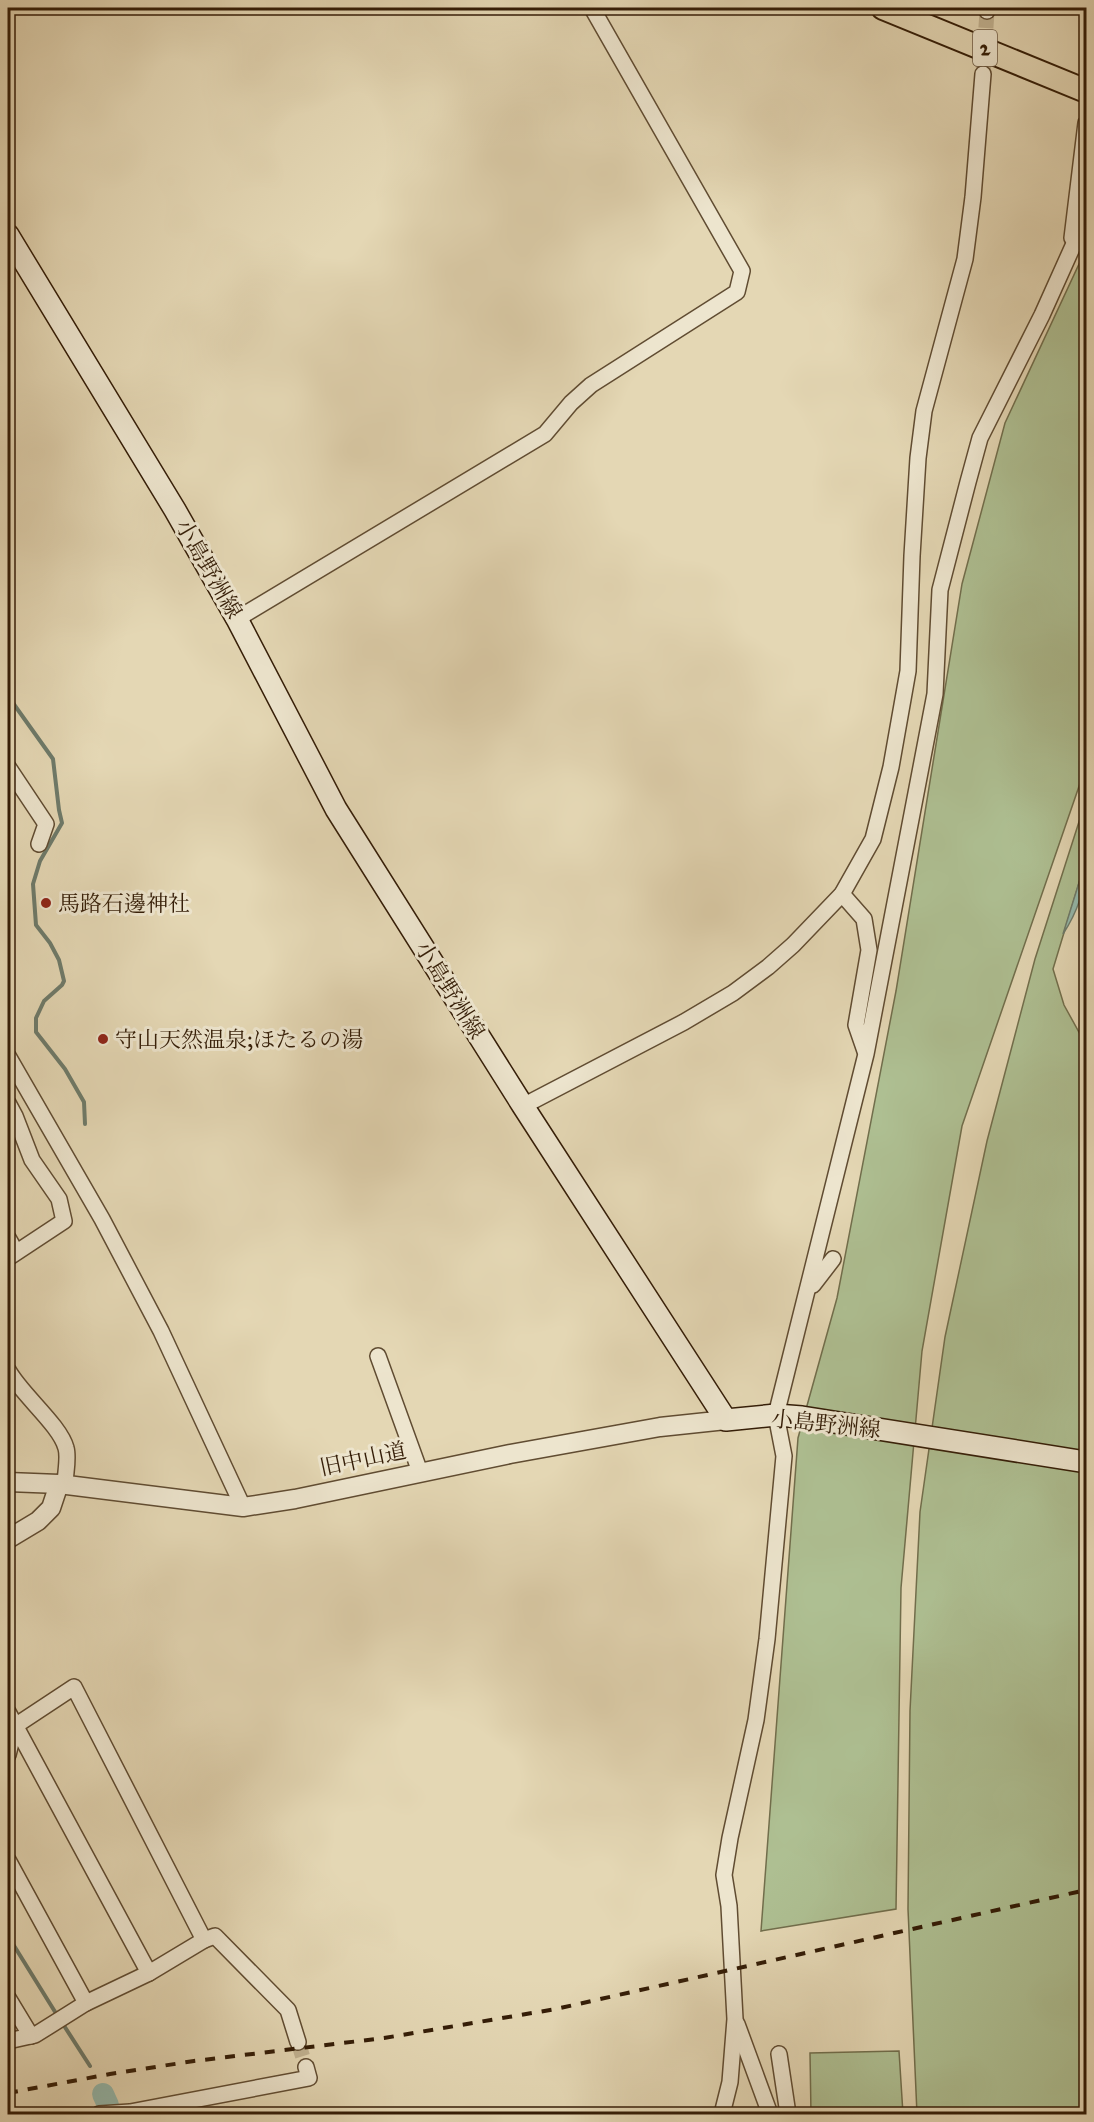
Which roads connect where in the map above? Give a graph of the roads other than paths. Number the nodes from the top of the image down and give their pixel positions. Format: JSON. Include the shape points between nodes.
{"nodes":[{"id":1,"x":592,"y":8,"type":"edge"},
{"id":2,"x":883,"y":8,"type":"edge"},
{"id":3,"x":983,"y":74,"type":"tunnel mouth"},
{"id":4,"x":1086,"y":90,"type":"edge"},
{"id":5,"x":1086,"y":123,"type":"edge"},
{"id":6,"x":1086,"y":217,"type":"edge"},
{"id":7,"x":8,"y":235,"type":"edge"},
{"id":8,"x":1071,"y":250,"type":"junction"},
{"id":9,"x":237,"y":619,"type":"junction"},
{"id":10,"x":8,"y":767,"type":"edge"},
{"id":11,"x":12,"y":785,"type":"edge"},
{"id":12,"x":39,"y":844,"type":"dead end"},
{"id":13,"x":842,"y":894,"type":"junction"},
{"id":14,"x":866,"y":1054,"type":"junction"},
{"id":15,"x":8,"y":1056,"type":"edge"},
{"id":16,"x":8,"y":1103,"type":"edge"},
{"id":17,"x":523,"y":1106,"type":"junction"},
{"id":18,"x":8,"y":1238,"type":"edge"},
{"id":19,"x":12,"y":1255,"type":"edge"},
{"id":20,"x":832,"y":1259,"type":"dead end"},
{"id":21,"x":809,"y":1289,"type":"junction"},
{"id":22,"x":378,"y":1356,"type":"dead end"},
{"id":23,"x":8,"y":1370,"type":"edge"},
{"id":24,"x":776,"y":1415,"type":"junction"},
{"id":25,"x":726,"y":1420,"type":"junction"},
{"id":26,"x":1086,"y":1462,"type":"edge"},
{"id":27,"x":420,"y":1472,"type":"junction"},
{"id":28,"x":8,"y":1482,"type":"edge"},
{"id":29,"x":62,"y":1485,"type":"junction"},
{"id":30,"x":243,"y":1507,"type":"junction"},
{"id":31,"x":8,"y":1539,"type":"edge"},
{"id":32,"x":11,"y":1719,"type":"edge"},
{"id":33,"x":8,"y":1755,"type":"edge"},
{"id":34,"x":8,"y":1860,"type":"edge"},
{"id":35,"x":204,"y":1940,"type":"junction"},
{"id":36,"x":149,"y":1973,"type":"junction"},
{"id":37,"x":8,"y":1998,"type":"edge"},
{"id":38,"x":86,"y":2003,"type":"junction"},
{"id":39,"x":735,"y":2019,"type":"junction"},
{"id":40,"x":31,"y":2036,"type":"junction"},
{"id":41,"x":8,"y":2041,"type":"edge"},
{"id":42,"x":298,"y":2042,"type":"tunnel mouth"},
{"id":43,"x":779,"y":2054,"type":"dead end"},
{"id":44,"x":306,"y":2067,"type":"dead end"},
{"id":45,"x":161,"y":2110,"type":"edge"},
{"id":46,"x":99,"y":2115,"type":"edge"},
{"id":47,"x":722,"y":2115,"type":"edge"},
{"id":48,"x":770,"y":2115,"type":"edge"},
{"id":49,"x":788,"y":2115,"type":"edge"}],
"edges":[{"from":1,"to":9,"type":"street","via":[[742,271],[737,292],[591,385],[545,434]]},
{"from":2,"to":4,"type":"main road","number":"2"},
{"from":3,"to":13,"type":"street","via":[[965,259],[924,411],[918,458],[908,671],[873,839]]},
{"from":5,"to":8,"type":"street"},
{"from":6,"to":8,"type":"street"},
{"from":7,"to":9,"type":"main road","name":"小島野洲線"},
{"from":8,"to":14,"type":"street","via":[[980,438],[940,590],[935,694]]},
{"from":9,"to":17,"type":"main road","name":"小島野洲線","via":[[336,809]]},
{"from":10,"to":11,"type":"street"},
{"from":11,"to":12,"type":"street","via":[[46,824]]},
{"from":13,"to":14,"type":"street","via":[[864,919],[869,950],[856,1025]]},
{"from":13,"to":17,"type":"street","via":[[793,945],[733,993]]},
{"from":14,"to":21,"type":"street"},
{"from":15,"to":30,"type":"street","via":[[161,1331]]},
{"from":16,"to":19,"type":"street","via":[[32,1160],[59,1199],[64,1221]]},
{"from":17,"to":25,"type":"main road","name":"小島野洲線"},
{"from":18,"to":19,"type":"street"},
{"from":20,"to":21,"type":"street"},
{"from":21,"to":24,"type":"street"},
{"from":22,"to":27,"type":"street"},
{"from":23,"to":29,"type":"street","via":[[67,1449]]},
{"from":24,"to":25,"type":"main road","name":"小島野洲線"},
{"from":24,"to":26,"type":"main road","name":"小島野洲線"},
{"from":24,"to":39,"type":"street","via":[[783,1456],[767,1640],[756,1720],[724,1875]]},
{"from":25,"to":27,"type":"street","name":"旧中山道","via":[[660,1427]]},
{"from":27,"to":30,"type":"street","name":"旧中山道"},
{"from":28,"to":29,"type":"street","name":"旧中山道"},
{"from":29,"to":30,"type":"street","name":"旧中山道"},
{"from":29,"to":31,"type":"street","via":[[51,1508],[38,1521]]},
{"from":32,"to":33,"type":"street"},
{"from":32,"to":35,"type":"street","via":[[74,1687]]},
{"from":32,"to":36,"type":"street"},
{"from":34,"to":38,"type":"street"},
{"from":35,"to":36,"type":"street"},
{"from":35,"to":42,"type":"street","via":[[215,1936],[288,2010]]},
{"from":36,"to":38,"type":"street"},
{"from":37,"to":40,"type":"street"},
{"from":38,"to":40,"type":"street"},
{"from":39,"to":47,"type":"street","via":[[730,2082]]},
{"from":39,"to":48,"type":"street"},
{"from":40,"to":41,"type":"street"},
{"from":43,"to":49,"type":"street"},
{"from":44,"to":45,"type":"street","via":[[309,2078]]},
{"from":45,"to":46,"type":"street"}]}
